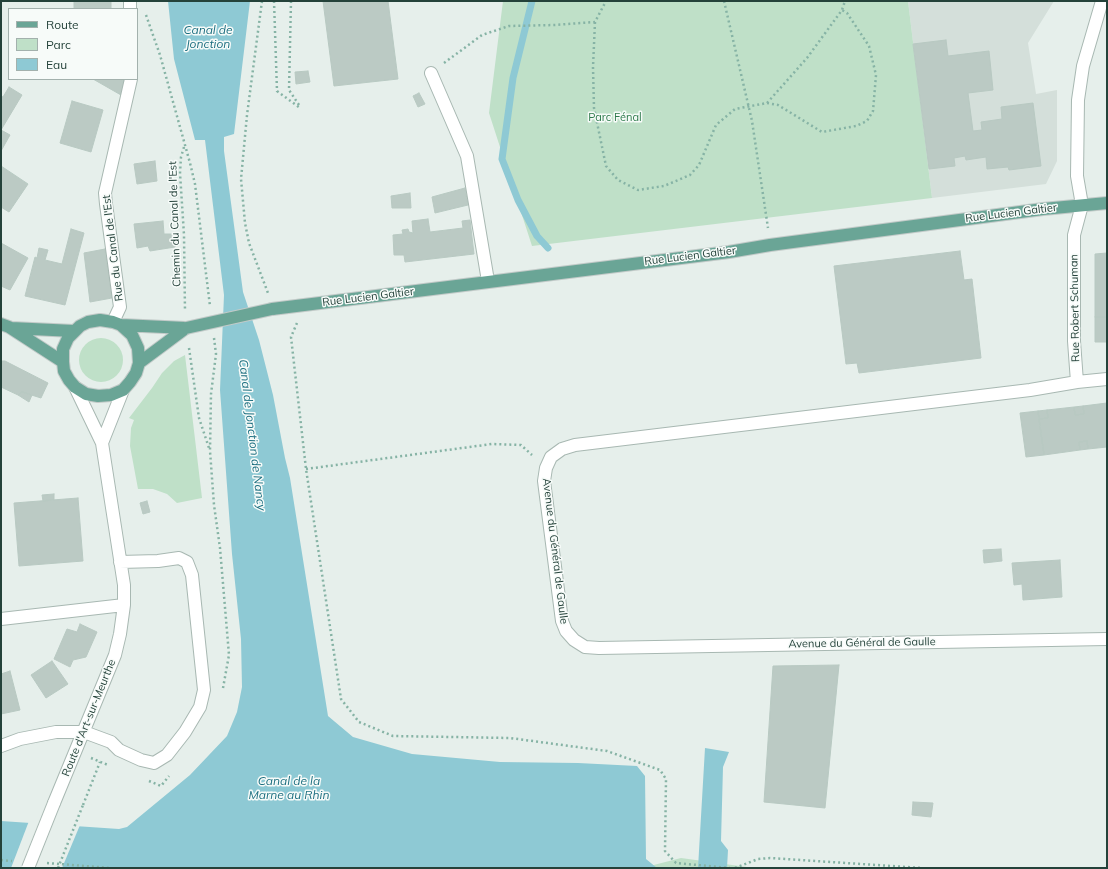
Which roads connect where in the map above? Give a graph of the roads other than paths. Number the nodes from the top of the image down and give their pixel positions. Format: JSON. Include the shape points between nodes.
{"nodes":[{"id":1,"x":1102,"y":1,"type":"edge"},
{"id":2,"x":431,"y":73,"type":"road end"},
{"id":3,"x":131,"y":80,"type":"edge"},
{"id":4,"x":1107,"y":203,"type":"edge"},
{"id":5,"x":1082,"y":205,"type":"junction"},
{"id":6,"x":488,"y":281,"type":"junction"},
{"id":7,"x":117,"y":323,"type":"junction"},
{"id":8,"x":5,"y":326,"type":"edge"},
{"id":9,"x":186,"y":328,"type":"junction"},
{"id":10,"x":74,"y":331,"type":"junction"},
{"id":11,"x":63,"y":362,"type":"junction"},
{"id":12,"x":139,"y":363,"type":"junction"},
{"id":13,"x":1107,"y":379,"type":"edge"},
{"id":14,"x":1077,"y":382,"type":"junction"},
{"id":15,"x":75,"y":387,"type":"junction"},
{"id":16,"x":123,"y":390,"type":"junction"},
{"id":17,"x":102,"y":443,"type":"junction"},
{"id":18,"x":120,"y":562,"type":"junction"},
{"id":19,"x":124,"y":605,"type":"junction"},
{"id":20,"x":1,"y":619,"type":"edge"},
{"id":21,"x":1107,"y":639,"type":"edge"},
{"id":22,"x":84,"y":732,"type":"junction"},
{"id":23,"x":1,"y":746,"type":"edge"},
{"id":24,"x":28,"y":868,"type":"edge"}],
"edges":[{"from":1,"to":5,"type":"street","via":[[1083,66],[1078,100],[1077,176]]},
{"from":2,"to":6,"type":"street","via":[[467,156]]},
{"from":3,"to":7,"type":"street","name":"Rue du Canal de l'Est","via":[[105,193],[120,307]]},
{"from":4,"to":5,"type":"main road","name":"Rue Lucien Galtier"},
{"from":5,"to":6,"type":"main road","name":"Rue Lucien Galtier"},
{"from":5,"to":14,"type":"street","name":"Rue Robert Schuman","via":[[1074,236],[1074,341]]},
{"from":6,"to":9,"type":"main road","name":"Rue Lucien Galtier","bridge":true,"via":[[272,309]]},
{"from":7,"to":9,"type":"main road"},
{"from":7,"to":10,"type":"main road","via":[[100,320],[88,322]]},
{"from":7,"to":12,"type":"main road","via":[[132,335],[138,348]]},
{"from":8,"to":10,"type":"main road"},
{"from":8,"to":11,"type":"main road"},
{"from":9,"to":12,"type":"main road"},
{"from":10,"to":11,"type":"main road","via":[[63,349]]},
{"from":11,"to":15,"type":"main road","via":[[64,371]]},
{"from":12,"to":16,"type":"main road","via":[[136,373]]},
{"from":13,"to":14,"type":"street"},
{"from":14,"to":21,"type":"street","name":"Avenue du Général de Gaulle","via":[[1030,390],[576,445],[562,449],[551,457],[544,481],[562,621],[566,631],[585,647]]},
{"from":15,"to":16,"type":"main road","via":[[86,394],[98,396],[111,395]]},
{"from":15,"to":17,"type":"street"},
{"from":16,"to":17,"type":"street"},
{"from":17,"to":18,"type":"street","name":"Route d'Art-sur-Meurthe"},
{"from":18,"to":19,"type":"street","name":"Route d'Art-sur-Meurthe"},
{"from":18,"to":22,"type":"street","via":[[179,558],[187,562],[192,575],[204,690],[200,707],[185,732],[167,754],[154,763],[141,760],[119,750],[111,742]]},
{"from":19,"to":20,"type":"street"},
{"from":19,"to":22,"type":"street","name":"Route d'Art-sur-Meurthe","via":[[115,654]]},
{"from":22,"to":23,"type":"street","via":[[56,732],[20,739]]},
{"from":22,"to":24,"type":"street","name":"Route d'Art-sur-Meurthe","bridge":true}]}
